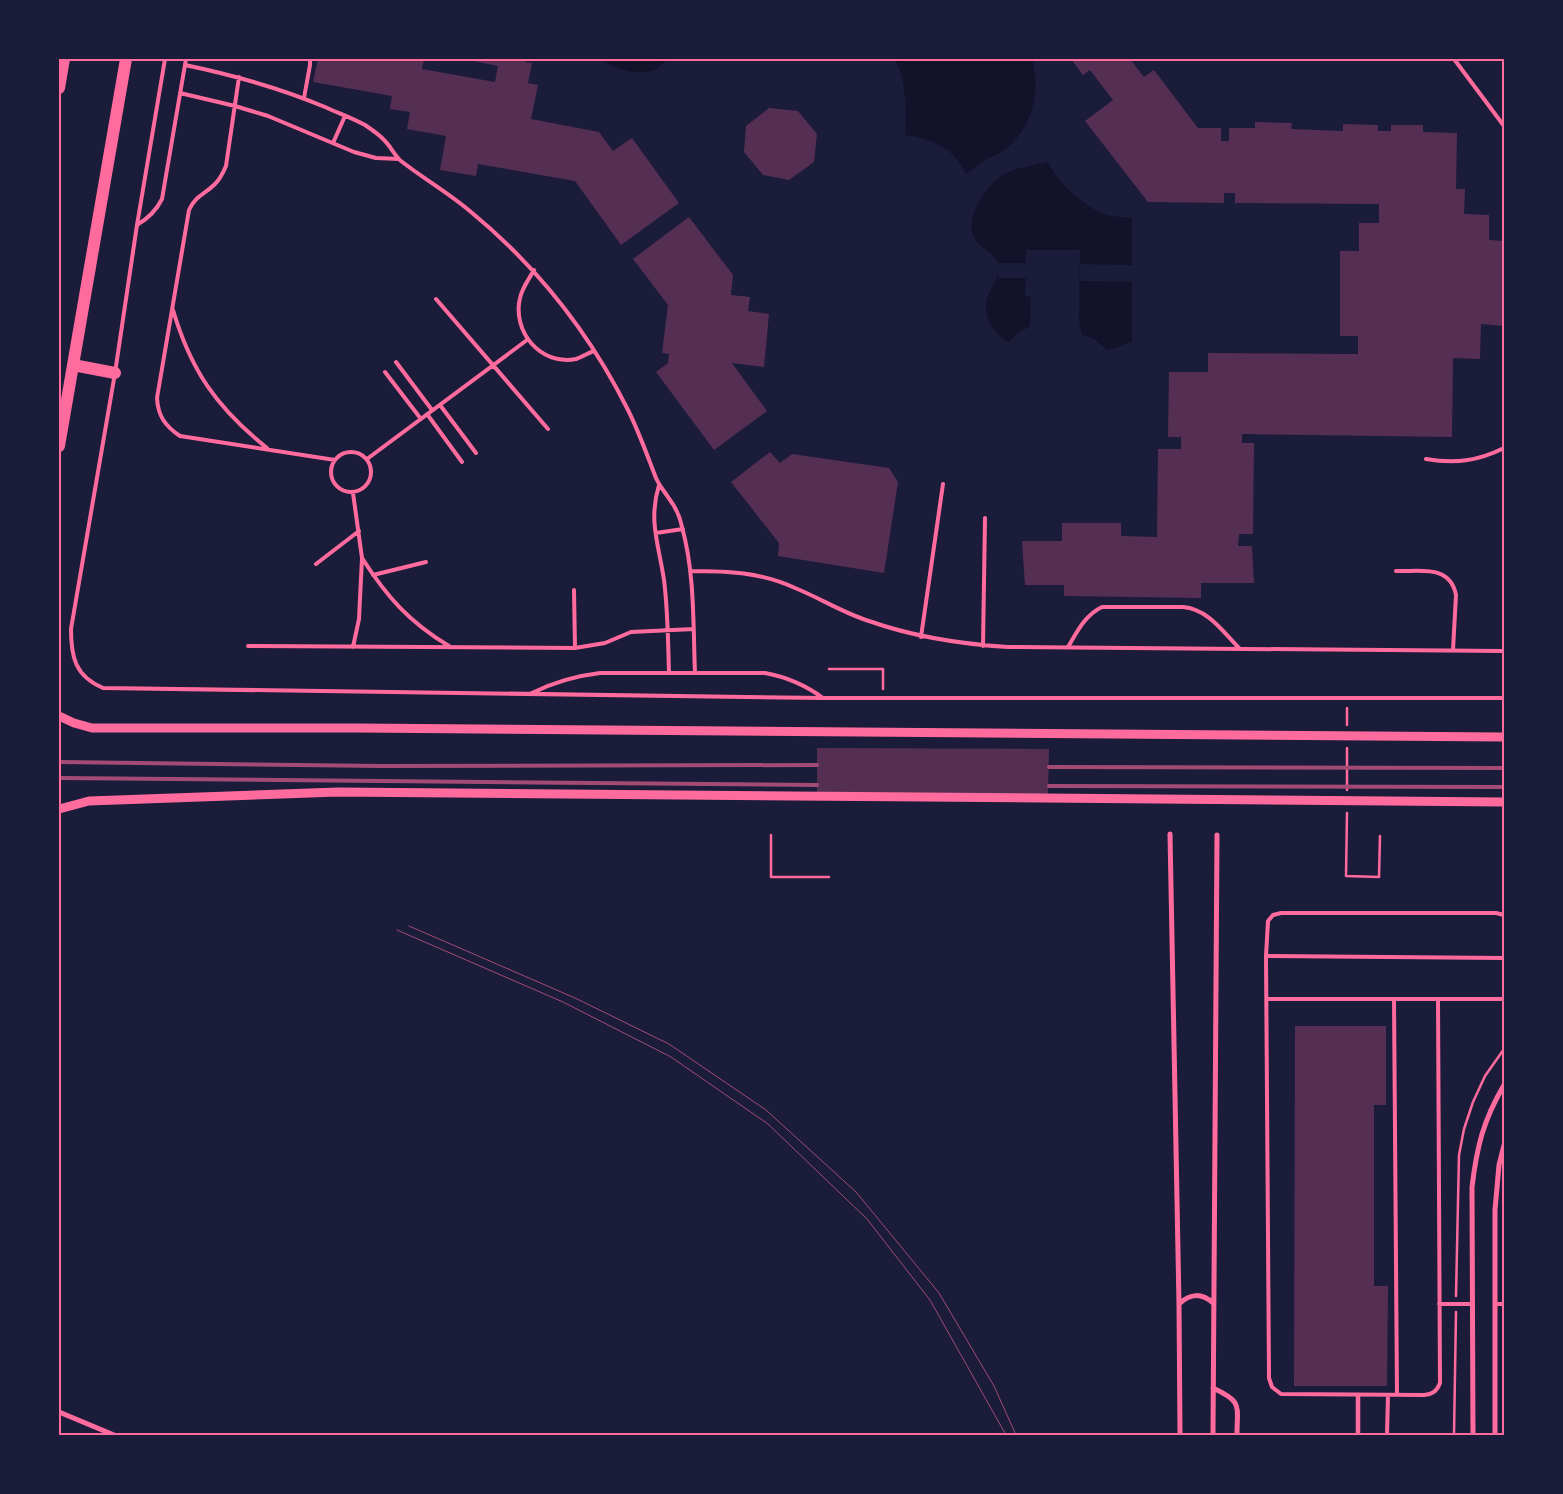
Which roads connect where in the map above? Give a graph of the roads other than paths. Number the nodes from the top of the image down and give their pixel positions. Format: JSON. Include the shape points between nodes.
{"nodes":[{"id":1,"x":64,"y":59,"type":"edge"},
{"id":2,"x":126,"y":59,"type":"edge"},
{"id":3,"x":165,"y":59,"type":"edge"},
{"id":4,"x":186,"y":59,"type":"edge"},
{"id":5,"x":310,"y":59,"type":"edge"},
{"id":6,"x":1454,"y":59,"type":"edge"},
{"id":7,"x":185,"y":65,"type":"junction"},
{"id":8,"x":239,"y":77,"type":"junction"},
{"id":9,"x":59,"y":88,"type":"edge"},
{"id":10,"x":180,"y":92,"type":"junction"},
{"id":11,"x":304,"y":98,"type":"junction"},
{"id":12,"x":235,"y":106,"type":"junction"},
{"id":13,"x":345,"y":116,"type":"junction"},
{"id":14,"x":1504,"y":126,"type":"edge"},
{"id":15,"x":333,"y":143,"type":"junction"},
{"id":16,"x":399,"y":160,"type":"junction"},
{"id":17,"x":137,"y":225,"type":"junction"},
{"id":18,"x":534,"y":270,"type":"junction"},
{"id":19,"x":436,"y":298,"type":"dead end"},
{"id":20,"x":173,"y":308,"type":"junction"},
{"id":21,"x":527,"y":340,"type":"junction"},
{"id":22,"x":594,"y":351,"type":"junction"},
{"id":23,"x":396,"y":362,"type":"dead end"},
{"id":24,"x":493,"y":365,"type":"junction"},
{"id":25,"x":73,"y":366,"type":"junction"},
{"id":26,"x":385,"y":372,"type":"dead end"},
{"id":27,"x":115,"y":374,"type":"junction"},
{"id":28,"x":440,"y":405,"type":"junction"},
{"id":29,"x":432,"y":410,"type":"junction"},
{"id":30,"x":427,"y":414,"type":"junction"},
{"id":31,"x":421,"y":419,"type":"junction"},
{"id":32,"x":548,"y":428,"type":"dead end"},
{"id":33,"x":59,"y":446,"type":"edge"},
{"id":34,"x":1504,"y":448,"type":"edge"},
{"id":35,"x":268,"y":449,"type":"junction"},
{"id":36,"x":476,"y":453,"type":"dead end"},
{"id":37,"x":367,"y":459,"type":"junction"},
{"id":38,"x":1426,"y":459,"type":"dead end"},
{"id":39,"x":335,"y":460,"type":"junction"},
{"id":40,"x":462,"y":462,"type":"dead end"},
{"id":41,"x":943,"y":484,"type":"dead end"},
{"id":42,"x":659,"y":485,"type":"junction"},
{"id":43,"x":353,"y":493,"type":"junction"},
{"id":44,"x":985,"y":518,"type":"dead end"},
{"id":45,"x":683,"y":529,"type":"junction"},
{"id":46,"x":359,"y":531,"type":"junction"},
{"id":47,"x":656,"y":533,"type":"junction"},
{"id":48,"x":362,"y":558,"type":"junction"},
{"id":49,"x":426,"y":562,"type":"dead end"},
{"id":50,"x":316,"y":564,"type":"dead end"},
{"id":51,"x":690,"y":571,"type":"junction"},
{"id":52,"x":1396,"y":572,"type":"dead end"},
{"id":53,"x":373,"y":575,"type":"junction"},
{"id":54,"x":574,"y":590,"type":"dead end"},
{"id":55,"x":1504,"y":602,"type":"edge"},
{"id":56,"x":694,"y":629,"type":"junction"},
{"id":57,"x":668,"y":630,"type":"junction"},
{"id":58,"x":921,"y":637,"type":"junction"},
{"id":59,"x":248,"y":646,"type":"dead end"},
{"id":60,"x":983,"y":646,"type":"junction"},
{"id":61,"x":352,"y":647,"type":"junction"},
{"id":62,"x":451,"y":648,"type":"junction"},
{"id":63,"x":575,"y":648,"type":"junction"},
{"id":64,"x":1068,"y":648,"type":"junction"},
{"id":65,"x":1239,"y":648,"type":"junction"},
{"id":66,"x":1453,"y":650,"type":"junction"},
{"id":67,"x":1504,"y":650,"type":"edge"},
{"id":68,"x":669,"y":673,"type":"junction"},
{"id":69,"x":695,"y":673,"type":"junction"},
{"id":70,"x":530,"y":694,"type":"junction"},
{"id":71,"x":823,"y":698,"type":"junction"},
{"id":72,"x":1504,"y":698,"type":"edge"},
{"id":73,"x":59,"y":716,"type":"edge"},
{"id":74,"x":1504,"y":737,"type":"edge"},
{"id":75,"x":1504,"y":802,"type":"edge"},
{"id":76,"x":59,"y":809,"type":"edge"},
{"id":77,"x":1170,"y":834,"type":"dead end"},
{"id":78,"x":1217,"y":835,"type":"dead end"},
{"id":79,"x":1504,"y":915,"type":"edge"},
{"id":80,"x":1266,"y":956,"type":"junction"},
{"id":81,"x":1504,"y":958,"type":"edge"},
{"id":82,"x":1267,"y":999,"type":"junction"},
{"id":83,"x":1394,"y":999,"type":"junction"},
{"id":84,"x":1438,"y":999,"type":"junction"},
{"id":85,"x":1504,"y":999,"type":"edge"},
{"id":86,"x":1504,"y":1085,"type":"edge"},
{"id":87,"x":1504,"y":1146,"type":"edge"},
{"id":88,"x":1213,"y":1303,"type":"junction"},
{"id":89,"x":1179,"y":1304,"type":"junction"},
{"id":90,"x":1440,"y":1304,"type":"junction"},
{"id":91,"x":1472,"y":1304,"type":"junction"},
{"id":92,"x":1496,"y":1304,"type":"junction"},
{"id":93,"x":1504,"y":1304,"type":"edge"},
{"id":94,"x":1213,"y":1388,"type":"junction"},
{"id":95,"x":1358,"y":1396,"type":"junction"},
{"id":96,"x":1388,"y":1396,"type":"junction"},
{"id":97,"x":1396,"y":1396,"type":"junction"},
{"id":98,"x":59,"y":1412,"type":"edge"},
{"id":99,"x":114,"y":1435,"type":"edge"},
{"id":100,"x":1180,"y":1435,"type":"edge"},
{"id":101,"x":1213,"y":1435,"type":"edge"},
{"id":102,"x":1237,"y":1435,"type":"edge"},
{"id":103,"x":1358,"y":1435,"type":"edge"},
{"id":104,"x":1387,"y":1435,"type":"edge"},
{"id":105,"x":1473,"y":1435,"type":"edge"},
{"id":106,"x":1495,"y":1435,"type":"edge"}],
"edges":[{"from":1,"to":9,"type":"main road"},
{"from":2,"to":25,"type":"main road"},
{"from":3,"to":17,"type":"lane"},
{"from":4,"to":7,"type":"lane"},
{"from":5,"to":11,"type":"lane"},
{"from":6,"to":14,"type":"lane"},
{"from":7,"to":8,"type":"lane"},
{"from":7,"to":10,"type":"lane"},
{"from":8,"to":11,"type":"lane"},
{"from":8,"to":12,"type":"lane"},
{"from":10,"to":12,"type":"lane"},
{"from":10,"to":17,"type":"lane","via":[[162,198],[148,219]]},
{"from":11,"to":13,"type":"lane"},
{"from":12,"to":15,"type":"lane"},
{"from":12,"to":20,"type":"lane","via":[[224,171],[214,185],[198,196],[189,210]]},
{"from":13,"to":15,"type":"lane"},
{"from":13,"to":16,"type":"lane","via":[[366,126],[385,141]]},
{"from":15,"to":16,"type":"lane","via":[[376,158]]},
{"from":16,"to":18,"type":"lane","via":[[470,211]]},
{"from":17,"to":27,"type":"lane"},
{"from":18,"to":21,"type":"lane","via":[[522,291],[518,308]]},
{"from":18,"to":22,"type":"lane"},
{"from":19,"to":24,"type":"lane"},
{"from":20,"to":35,"type":"lane","via":[[192,362],[207,387],[231,417]]},
{"from":20,"to":35,"type":"lane","via":[[157,398],[162,421],[180,436]]},
{"from":21,"to":22,"type":"lane","via":[[543,352],[562,359],[576,359]]},
{"from":21,"to":24,"type":"lane"},
{"from":22,"to":42,"type":"lane","via":[[629,412]]},
{"from":23,"to":29,"type":"lane"},
{"from":24,"to":28,"type":"lane"},
{"from":24,"to":32,"type":"lane"},
{"from":25,"to":27,"type":"main road"},
{"from":25,"to":33,"type":"main road"},
{"from":26,"to":31,"type":"lane"},
{"from":27,"to":70,"type":"lane","via":[[71,629],[75,662],[90,682],[103,688]]},
{"from":28,"to":29,"type":"lane"},
{"from":28,"to":36,"type":"lane"},
{"from":29,"to":30,"type":"lane"},
{"from":30,"to":31,"type":"lane"},
{"from":30,"to":40,"type":"lane"},
{"from":31,"to":37,"type":"lane"},
{"from":34,"to":38,"type":"lane","via":[[1474,460]]},
{"from":35,"to":39,"type":"lane"},
{"from":37,"to":39,"type":"lane","via":[[360,453],[346,452]]},
{"from":37,"to":43,"type":"lane","via":[[372,469],[370,482]]},
{"from":39,"to":43,"type":"lane","via":[[332,479],[340,490]]},
{"from":41,"to":58,"type":"lane"},
{"from":42,"to":45,"type":"lane","via":[[678,512]]},
{"from":42,"to":47,"type":"lane","via":[[654,501]]},
{"from":43,"to":46,"type":"lane"},
{"from":44,"to":60,"type":"lane"},
{"from":45,"to":47,"type":"lane"},
{"from":45,"to":51,"type":"lane"},
{"from":46,"to":48,"type":"lane"},
{"from":46,"to":50,"type":"lane"},
{"from":47,"to":57,"type":"lane"},
{"from":48,"to":53,"type":"lane"},
{"from":48,"to":61,"type":"lane","via":[[359,618]]},
{"from":49,"to":53,"type":"lane"},
{"from":51,"to":56,"type":"lane"},
{"from":51,"to":58,"type":"lane","via":[[731,571],[763,577],[794,587],[867,621]]},
{"from":52,"to":66,"type":"lane","via":[[1435,572],[1450,580],[1456,595]]},
{"from":53,"to":62,"type":"lane","via":[[410,619]]},
{"from":54,"to":63,"type":"lane"},
{"from":55,"to":67,"type":"lane"},
{"from":56,"to":57,"type":"lane"},
{"from":56,"to":69,"type":"lane"},
{"from":57,"to":63,"type":"lane","via":[[632,632],[599,645]]},
{"from":57,"to":68,"type":"lane"},
{"from":58,"to":60,"type":"lane"},
{"from":59,"to":61,"type":"lane"},
{"from":60,"to":64,"type":"lane"},
{"from":61,"to":62,"type":"lane"},
{"from":62,"to":63,"type":"lane"},
{"from":64,"to":65,"type":"lane"},
{"from":64,"to":65,"type":"lane","via":[[1087,617],[1096,610],[1108,606],[1164,606],[1202,611]]},
{"from":65,"to":66,"type":"lane"},
{"from":66,"to":67,"type":"lane"},
{"from":68,"to":69,"type":"lane"},
{"from":68,"to":70,"type":"lane","via":[[576,676]]},
{"from":69,"to":71,"type":"lane","via":[[765,673],[786,677]]},
{"from":70,"to":71,"type":"lane"},
{"from":71,"to":72,"type":"lane"},
{"from":73,"to":74,"type":"street","via":[[92,728]]},
{"from":75,"to":76,"type":"street","via":[[338,792],[89,802]]},
{"from":77,"to":89,"type":"street"},
{"from":78,"to":88,"type":"street"},
{"from":79,"to":80,"type":"lane","via":[[1281,913],[1268,921]]},
{"from":80,"to":81,"type":"lane"},
{"from":80,"to":82,"type":"lane"},
{"from":82,"to":83,"type":"lane"},
{"from":82,"to":95,"type":"lane","via":[[1270,1382],[1276,1392],[1288,1396]]},
{"from":83,"to":84,"type":"lane"},
{"from":83,"to":97,"type":"lane"},
{"from":84,"to":85,"type":"lane"},
{"from":84,"to":90,"type":"lane"},
{"from":86,"to":91,"type":"street","via":[[1482,1129],[1476,1156],[1472,1187]]},
{"from":87,"to":92,"type":"street","via":[[1495,1210]]},
{"from":88,"to":89,"type":"street","via":[[1196,1295]]},
{"from":88,"to":94,"type":"street"},
{"from":89,"to":100,"type":"street"},
{"from":90,"to":91,"type":"lane"},
{"from":90,"to":97,"type":"lane","via":[[1438,1388],[1430,1394]]},
{"from":91,"to":105,"type":"street"},
{"from":92,"to":93,"type":"lane"},
{"from":92,"to":106,"type":"street"},
{"from":94,"to":101,"type":"street"},
{"from":94,"to":102,"type":"street","via":[[1234,1401]]},
{"from":95,"to":96,"type":"lane"},
{"from":95,"to":103,"type":"street"},
{"from":96,"to":97,"type":"lane"},
{"from":96,"to":104,"type":"lane"},
{"from":98,"to":99,"type":"street"}]}
